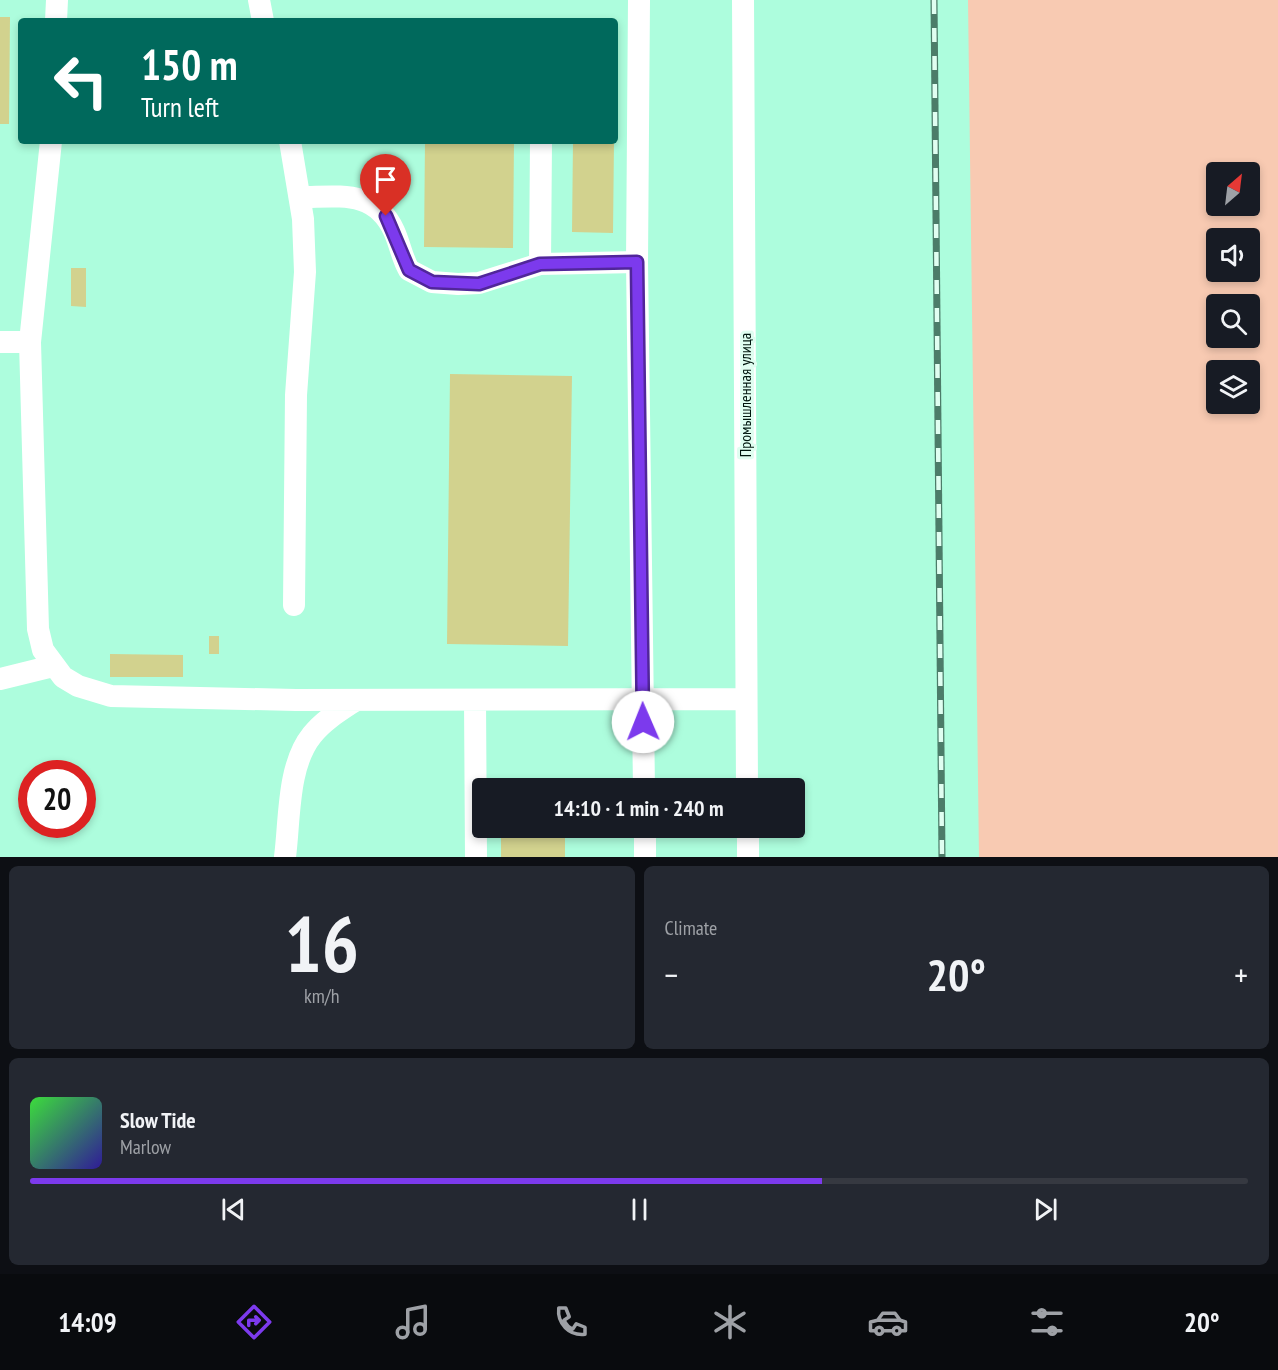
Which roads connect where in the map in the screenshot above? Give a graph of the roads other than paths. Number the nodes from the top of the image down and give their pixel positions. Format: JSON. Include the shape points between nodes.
{"nodes":[{"id":1,"x":57,"y":0,"type":"edge"},
{"id":2,"x":260,"y":0,"type":"edge"},
{"id":3,"x":639,"y":0,"type":"edge"},
{"id":4,"x":743,"y":0,"type":"edge"},
{"id":5,"x":56,"y":18,"type":"edge"},
{"id":6,"x":263,"y":18,"type":"edge"},
{"id":7,"x":51,"y":144,"type":"edge"},
{"id":8,"x":291,"y":144,"type":"edge"},
{"id":9,"x":541,"y":144,"type":"edge"},
{"id":10,"x":300,"y":197,"type":"junction"},
{"id":11,"x":637,"y":262,"type":"junction"},
{"id":12,"x":540,"y":264,"type":"junction"},
{"id":13,"x":0,"y":342,"type":"edge"},
{"id":14,"x":30,"y":342,"type":"junction"},
{"id":15,"x":294,"y":605,"type":"dead end"},
{"id":16,"x":53,"y":666,"type":"junction"},
{"id":17,"x":0,"y":679,"type":"edge"},
{"id":18,"x":643,"y":699,"type":"junction"},
{"id":19,"x":746,"y":699,"type":"junction"},
{"id":20,"x":356,"y":700,"type":"junction"},
{"id":21,"x":475,"y":700,"type":"junction"},
{"id":22,"x":644,"y":778,"type":"edge"},
{"id":23,"x":747,"y":778,"type":"edge"},
{"id":24,"x":645,"y":838,"type":"edge"},
{"id":25,"x":748,"y":838,"type":"edge"},
{"id":26,"x":285,"y":857,"type":"edge"},
{"id":27,"x":476,"y":857,"type":"edge"},
{"id":28,"x":645,"y":857,"type":"edge"},
{"id":29,"x":748,"y":857,"type":"edge"}],
"edges":[{"from":1,"to":5,"type":"street"},
{"from":2,"to":6,"type":"street"},
{"from":3,"to":11,"type":"street"},
{"from":4,"to":19,"type":"street","name":"Промышленная улица"},
{"from":7,"to":14,"type":"street"},
{"from":8,"to":10,"type":"street"},
{"from":9,"to":12,"type":"street"},
{"from":10,"to":12,"type":"street","via":[[349,197],[364,199],[377,207],[394,232],[409,270],[432,282],[479,284]]},
{"from":10,"to":15,"type":"street","via":[[305,272],[296,395]]},
{"from":11,"to":12,"type":"street"},
{"from":11,"to":18,"type":"street"},
{"from":13,"to":14,"type":"street"},
{"from":14,"to":16,"type":"street","via":[[38,629],[43,650]]},
{"from":16,"to":17,"type":"street"},
{"from":16,"to":20,"type":"street","via":[[78,686],[111,696]]},
{"from":18,"to":19,"type":"street"},
{"from":18,"to":21,"type":"street"},
{"from":18,"to":22,"type":"street"},
{"from":19,"to":23,"type":"street","name":"Промышленная улица"},
{"from":20,"to":21,"type":"street"},
{"from":20,"to":26,"type":"street","via":[[321,726],[305,745],[296,773]]},
{"from":21,"to":27,"type":"street"},
{"from":24,"to":28,"type":"street"},
{"from":25,"to":29,"type":"street"}]}
